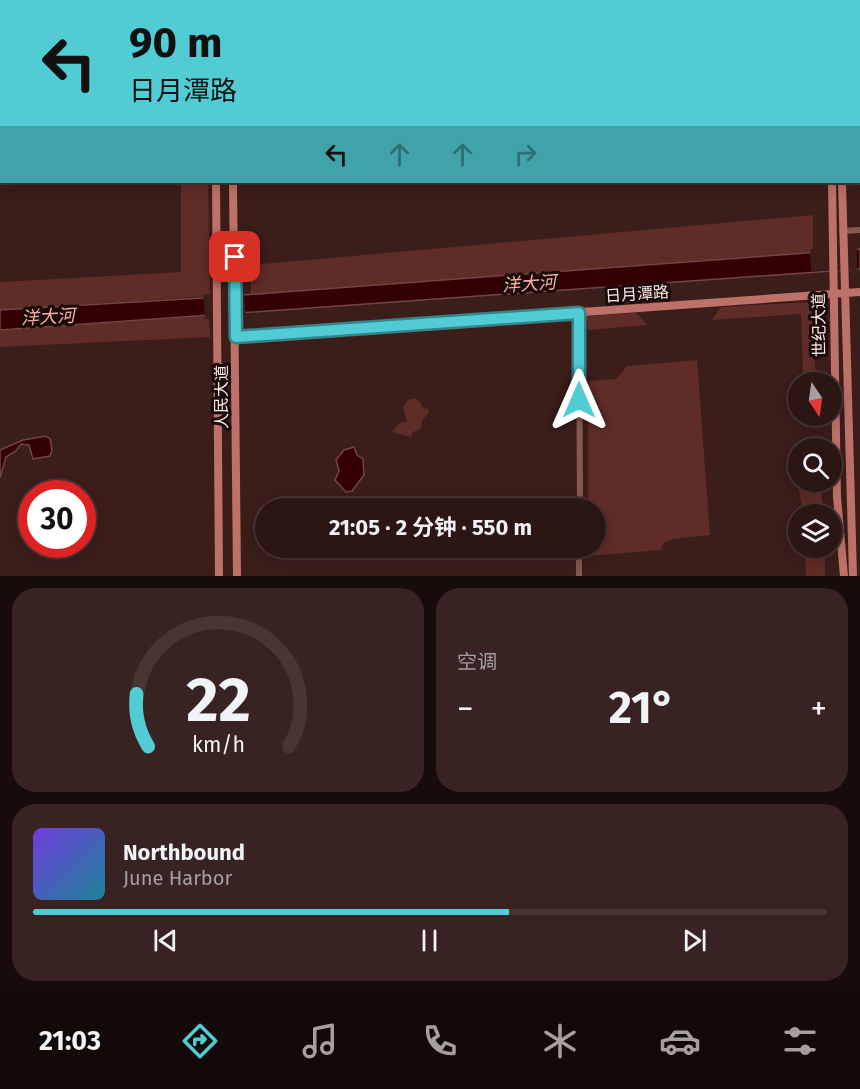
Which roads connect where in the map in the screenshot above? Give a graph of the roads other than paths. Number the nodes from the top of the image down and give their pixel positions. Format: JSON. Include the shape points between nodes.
{"nodes":[{"id":1,"x":216,"y":183,"type":"edge"},
{"id":2,"x":233,"y":183,"type":"edge"},
{"id":3,"x":832,"y":183,"type":"edge"},
{"id":4,"x":842,"y":183,"type":"edge"},
{"id":5,"x":860,"y":230,"type":"edge"},
{"id":6,"x":842,"y":231,"type":"junction"},
{"id":7,"x":860,"y":292,"type":"edge"},
{"id":8,"x":844,"y":293,"type":"junction"},
{"id":9,"x":833,"y":294,"type":"junction"},
{"id":10,"x":579,"y":313,"type":"junction"},
{"id":11,"x":236,"y":337,"type":"junction"},
{"id":12,"x":580,"y":498,"type":"edge"},
{"id":13,"x":579,"y":558,"type":"edge"},
{"id":14,"x":219,"y":576,"type":"edge"},
{"id":15,"x":237,"y":576,"type":"edge"},
{"id":16,"x":579,"y":576,"type":"edge"},
{"id":17,"x":844,"y":576,"type":"edge"},
{"id":18,"x":853,"y":576,"type":"edge"}],
"edges":[{"from":1,"to":14,"type":"street","name":"人民大道"},
{"from":2,"to":11,"type":"street","name":"人民大道"},
{"from":3,"to":9,"type":"street","name":"世纪大道"},
{"from":4,"to":6,"type":"street","name":"世纪大道"},
{"from":5,"to":6,"type":"street"},
{"from":6,"to":8,"type":"street","name":"世纪大道"},
{"from":7,"to":8,"type":"street","name":"日月潭路"},
{"from":8,"to":9,"type":"street","name":"日月潭路"},
{"from":8,"to":18,"type":"street","name":"世纪大道"},
{"from":9,"to":10,"type":"street","name":"日月潭路"},
{"from":9,"to":17,"type":"street","name":"世纪大道","via":[[837,497]]},
{"from":10,"to":11,"type":"street","name":"日月潭路"},
{"from":10,"to":12,"type":"street"},
{"from":11,"to":15,"type":"street","name":"人民大道"},
{"from":13,"to":16,"type":"street"}]}
